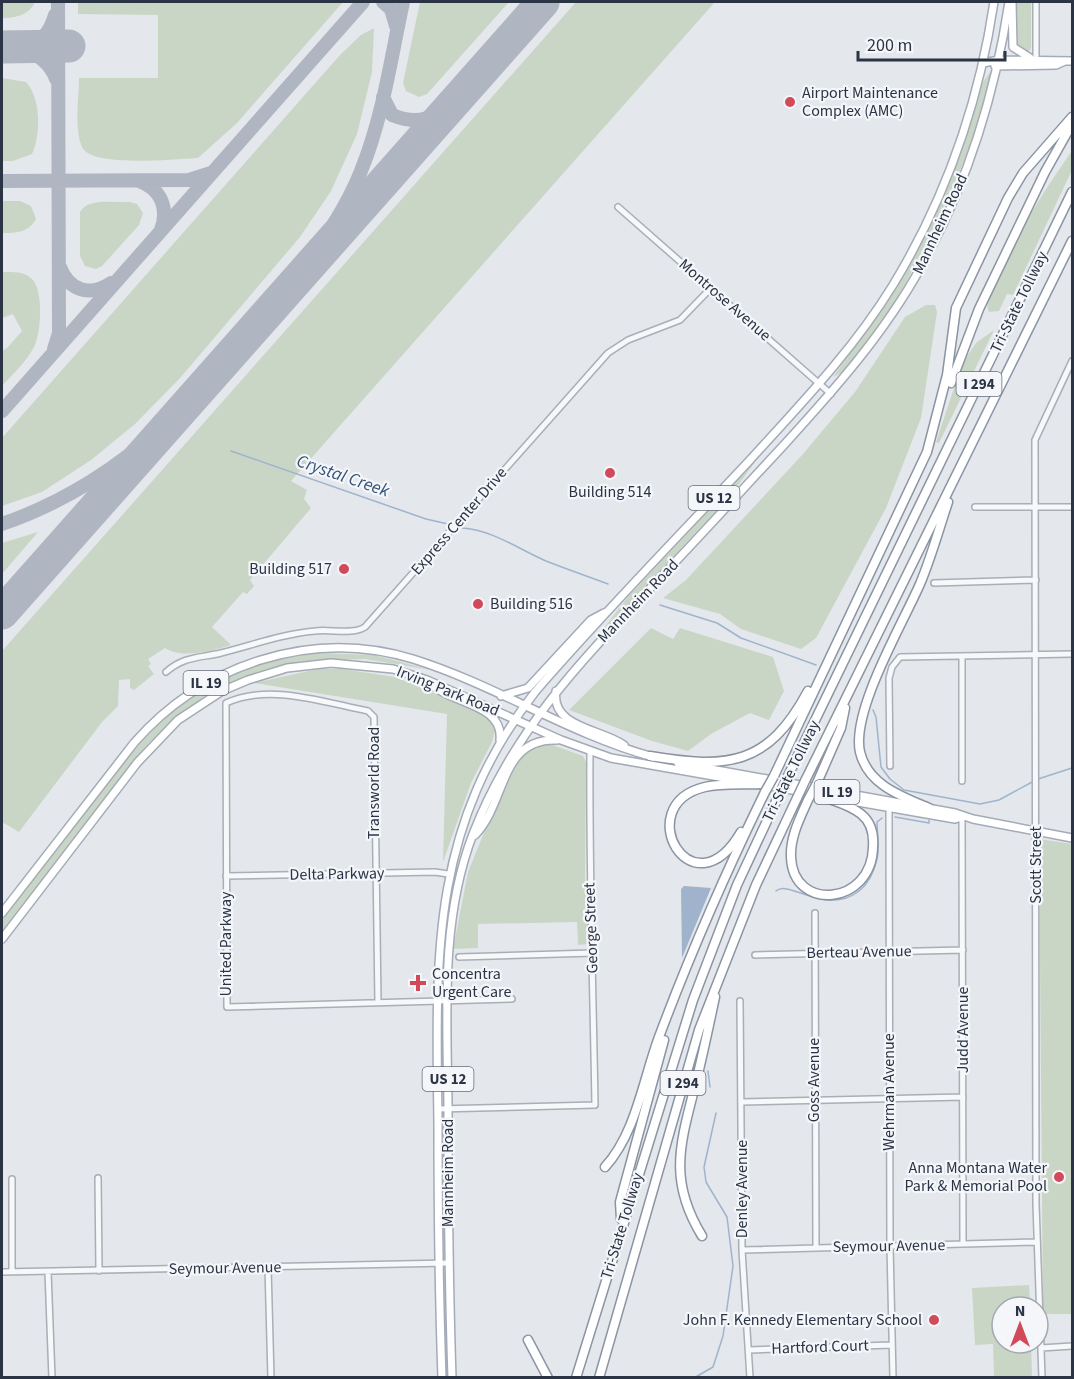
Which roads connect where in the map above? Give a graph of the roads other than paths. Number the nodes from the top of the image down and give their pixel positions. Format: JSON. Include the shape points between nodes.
{"nodes":[{"id":1,"x":994,"y":2,"type":"edge"},
{"id":2,"x":1010,"y":2,"type":"edge"},
{"id":3,"x":1036,"y":2,"type":"edge"},
{"id":4,"x":1034,"y":59,"type":"junction"},
{"id":5,"x":1069,"y":61,"type":"edge"},
{"id":6,"x":983,"y":63,"type":"junction"},
{"id":7,"x":998,"y":63,"type":"junction"},
{"id":8,"x":1072,"y":117,"type":"edge"},
{"id":9,"x":1072,"y":124,"type":"edge"},
{"id":10,"x":1072,"y":192,"type":"edge"},
{"id":11,"x":618,"y":207,"type":"dead end"},
{"id":12,"x":1072,"y":241,"type":"edge"},
{"id":13,"x":711,"y":288,"type":"junction"},
{"id":14,"x":1072,"y":361,"type":"edge"},
{"id":15,"x":820,"y":384,"type":"junction"},
{"id":16,"x":831,"y":394,"type":"junction"},
{"id":17,"x":931,"y":443,"type":"junction"},
{"id":18,"x":957,"y":475,"type":"junction"},
{"id":19,"x":1036,"y":506,"type":"junction"},
{"id":20,"x":975,"y":507,"type":"dead end"},
{"id":21,"x":1072,"y":507,"type":"edge"},
{"id":22,"x":1036,"y":580,"type":"junction"},
{"id":23,"x":934,"y":583,"type":"dead end"},
{"id":24,"x":856,"y":601,"type":"junction"},
{"id":25,"x":608,"y":611,"type":"junction"},
{"id":26,"x":1036,"y":654,"type":"junction"},
{"id":27,"x":1072,"y":654,"type":"edge"},
{"id":28,"x":962,"y":656,"type":"junction"},
{"id":29,"x":166,"y":672,"type":"dead end"},
{"id":30,"x":427,"y":680,"type":"junction"},
{"id":31,"x":556,"y":690,"type":"junction"},
{"id":32,"x":501,"y":696,"type":"junction"},
{"id":33,"x":847,"y":696,"type":"junction"},
{"id":34,"x":226,"y":703,"type":"joint"},
{"id":35,"x":524,"y":706,"type":"junction"},
{"id":36,"x":539,"y":712,"type":"junction"},
{"id":37,"x":515,"y":718,"type":"junction"},
{"id":38,"x":530,"y":725,"type":"junction"},
{"id":39,"x":561,"y":740,"type":"junction"},
{"id":40,"x":500,"y":741,"type":"junction"},
{"id":41,"x":631,"y":750,"type":"junction"},
{"id":42,"x":590,"y":751,"type":"junction"},
{"id":43,"x":650,"y":756,"type":"junction"},
{"id":44,"x":890,"y":766,"type":"dead end"},
{"id":45,"x":962,"y":781,"type":"dead end"},
{"id":46,"x":763,"y":790,"type":"junction"},
{"id":47,"x":819,"y":795,"type":"junction"},
{"id":48,"x":889,"y":807,"type":"junction"},
{"id":49,"x":929,"y":808,"type":"junction"},
{"id":50,"x":962,"y":817,"type":"junction"},
{"id":51,"x":1035,"y":832,"type":"junction"},
{"id":52,"x":1072,"y":838,"type":"edge"},
{"id":53,"x":471,"y":839,"type":"junction"},
{"id":54,"x":374,"y":873,"type":"junction"},
{"id":55,"x":448,"y":874,"type":"junction"},
{"id":56,"x":226,"y":876,"type":"junction"},
{"id":57,"x":815,"y":913,"type":"dead end"},
{"id":58,"x":2,"y":914,"type":"edge"},
{"id":59,"x":2,"y":939,"type":"edge"},
{"id":60,"x":963,"y":950,"type":"junction"},
{"id":61,"x":889,"y":952,"type":"junction"},
{"id":62,"x":593,"y":953,"type":"junction"},
{"id":63,"x":815,"y":953,"type":"junction"},
{"id":64,"x":755,"y":955,"type":"dead end"},
{"id":65,"x":459,"y":957,"type":"dead end"},
{"id":66,"x":724,"y":961,"type":"junction"},
{"id":67,"x":512,"y":999,"type":"dead end"},
{"id":68,"x":675,"y":999,"type":"junction"},
{"id":69,"x":447,"y":1000,"type":"junction"},
{"id":70,"x":740,"y":1000,"type":"dead end"},
{"id":71,"x":437,"y":1001,"type":"junction"},
{"id":72,"x":378,"y":1002,"type":"junction"},
{"id":73,"x":963,"y":1097,"type":"junction"},
{"id":74,"x":889,"y":1099,"type":"junction"},
{"id":75,"x":814,"y":1101,"type":"junction"},
{"id":76,"x":742,"y":1102,"type":"junction"},
{"id":77,"x":448,"y":1108,"type":"junction"},
{"id":78,"x":438,"y":1109,"type":"junction"},
{"id":79,"x":605,"y":1167,"type":"dead end"},
{"id":80,"x":98,"y":1178,"type":"dead end"},
{"id":81,"x":12,"y":1179,"type":"dead end"},
{"id":82,"x":621,"y":1226,"type":"junction"},
{"id":83,"x":702,"y":1236,"type":"dead end"},
{"id":84,"x":1037,"y":1242,"type":"junction"},
{"id":85,"x":963,"y":1244,"type":"junction"},
{"id":86,"x":890,"y":1246,"type":"junction"},
{"id":87,"x":816,"y":1248,"type":"junction"},
{"id":88,"x":742,"y":1250,"type":"junction"},
{"id":89,"x":449,"y":1263,"type":"junction"},
{"id":90,"x":439,"y":1264,"type":"junction"},
{"id":91,"x":268,"y":1267,"type":"junction"},
{"id":92,"x":99,"y":1271,"type":"junction"},
{"id":93,"x":2,"y":1272,"type":"edge"},
{"id":94,"x":12,"y":1272,"type":"junction"},
{"id":95,"x":48,"y":1272,"type":"junction"},
{"id":96,"x":1039,"y":1295,"type":"edge"},
{"id":97,"x":528,"y":1340,"type":"dead end"},
{"id":98,"x":891,"y":1345,"type":"junction"},
{"id":99,"x":1072,"y":1346,"type":"edge"},
{"id":100,"x":1050,"y":1347,"type":"edge"},
{"id":101,"x":749,"y":1350,"type":"junction"},
{"id":102,"x":1041,"y":1355,"type":"edge"},
{"id":103,"x":52,"y":1377,"type":"edge"},
{"id":104,"x":271,"y":1377,"type":"edge"},
{"id":105,"x":442,"y":1377,"type":"edge"},
{"id":106,"x":452,"y":1377,"type":"edge"},
{"id":107,"x":548,"y":1377,"type":"edge"},
{"id":108,"x":576,"y":1377,"type":"edge"},
{"id":109,"x":599,"y":1377,"type":"edge"},
{"id":110,"x":750,"y":1377,"type":"edge"},
{"id":111,"x":893,"y":1377,"type":"edge"},
{"id":112,"x":1042,"y":1377,"type":"edge"}],
"edges":[{"from":1,"to":6,"type":"main road","name":"Mannheim Road","number":"US 12"},
{"from":2,"to":4,"type":"main road","via":[[1013,47]]},
{"from":2,"to":7,"type":"main road","name":"Mannheim Road","number":"US 12"},
{"from":3,"to":4,"type":"street"},
{"from":4,"to":5,"type":"main road"},
{"from":4,"to":7,"type":"main road"},
{"from":5,"to":7,"type":"main road","via":[[1056,65]]},
{"from":6,"to":7,"type":"main road"},
{"from":6,"to":15,"type":"main road","name":"Mannheim Road","number":"US 12","via":[[959,147],[918,240],[870,318]]},
{"from":7,"to":16,"type":"main road","name":"Mannheim Road","number":"US 12","via":[[972,154],[921,268],[875,339]]},
{"from":8,"to":17,"type":"highway","number":"I 294","via":[[1023,173],[956,308],[947,375]]},
{"from":9,"to":17,"type":"highway","number":"I 294","via":[[974,319]]},
{"from":10,"to":82,"type":"highway","name":"Tri-State Tollway","number":"I 294","bridge":true,"via":[[737,885],[693,1000]]},
{"from":11,"to":13,"type":"street","name":"Montrose Avenue"},
{"from":12,"to":18,"type":"highway","name":"Tri-State Tollway","number":"I 294"},
{"from":13,"to":15,"type":"street","name":"Montrose Avenue"},
{"from":13,"to":29,"type":"street","name":"Express Center Drive","via":[[680,320],[628,340],[608,353],[365,627],[270,637],[223,652],[191,657]]},
{"from":14,"to":19,"type":"street","name":"Scott Street","via":[[1036,436]]},
{"from":15,"to":16,"type":"street","name":"Montrose Avenue"},
{"from":15,"to":25,"type":"main road","name":"Mannheim Road","number":"US 12"},
{"from":16,"to":31,"type":"main road","name":"Mannheim Road","number":"US 12"},
{"from":17,"to":24,"type":"highway","number":"I 294"},
{"from":18,"to":33,"type":"highway","name":"Tri-State Tollway","number":"I 294"},
{"from":18,"to":49,"type":"highway","via":[[921,583],[872,688],[860,740],[863,760],[877,780],[890,791]]},
{"from":19,"to":20,"type":"street"},
{"from":19,"to":21,"type":"street"},
{"from":19,"to":22,"type":"street","name":"Scott Street"},
{"from":22,"to":23,"type":"street"},
{"from":22,"to":26,"type":"street","name":"Scott Street"},
{"from":24,"to":43,"type":"highway","via":[[792,719],[773,740],[746,757],[724,762]]},
{"from":24,"to":46,"type":"highway","number":"I 294","bridge":true},
{"from":25,"to":32,"type":"main road","via":[[591,620],[528,688]]},
{"from":25,"to":35,"type":"main road","name":"Mannheim Road","number":"US 12"},
{"from":26,"to":27,"type":"street"},
{"from":26,"to":28,"type":"street"},
{"from":26,"to":51,"type":"street","name":"Scott Street"},
{"from":28,"to":44,"type":"street","via":[[900,657],[892,667]]},
{"from":28,"to":45,"type":"street"},
{"from":30,"to":37,"type":"main road","name":"Irving Park Road","number":"IL 19"},
{"from":30,"to":40,"type":"main road","via":[[440,692],[493,716],[500,726]]},
{"from":30,"to":59,"type":"main road","name":"Irving Park Road","number":"IL 19","via":[[372,665],[310,665],[248,680],[198,706],[150,748]]},
{"from":31,"to":36,"type":"main road","name":"Mannheim Road","number":"US 12"},
{"from":31,"to":41,"type":"main road","via":[[555,704],[561,715],[616,739]]},
{"from":32,"to":35,"type":"main road","name":"Irving Park Road","number":"IL 19"},
{"from":32,"to":58,"type":"main road","name":"Irving Park Road","number":"IL 19","via":[[412,659],[372,651],[313,648],[271,656],[228,672],[184,697],[145,730]]},
{"from":33,"to":47,"type":"highway","bridge":true,"via":[[842,728],[792,842],[795,874],[815,893],[829,896],[847,892],[860,883],[869,868],[873,849],[871,829],[857,811]]},
{"from":33,"to":66,"type":"highway","name":"Tri-State Tollway","number":"I 294","bridge":true},
{"from":34,"to":54,"type":"street","name":"Transworld Road","via":[[248,694],[281,694],[368,711],[374,717]]},
{"from":34,"to":56,"type":"street","name":"United Parkway"},
{"from":35,"to":36,"type":"main road","name":"Irving Park Road","number":"IL 19"},
{"from":35,"to":37,"type":"main road","name":"Mannheim Road","number":"US 12"},
{"from":36,"to":38,"type":"main road","name":"Mannheim Road","number":"US 12"},
{"from":36,"to":41,"type":"main road","name":"Irving Park Road","number":"IL 19"},
{"from":37,"to":38,"type":"main road","name":"Irving Park Road","number":"IL 19"},
{"from":37,"to":40,"type":"main road","name":"Mannheim Road","number":"US 12"},
{"from":38,"to":39,"type":"main road","name":"Irving Park Road","number":"IL 19"},
{"from":38,"to":53,"type":"main road","name":"Mannheim Road","number":"US 12","via":[[500,773]]},
{"from":39,"to":42,"type":"main road","name":"Irving Park Road","number":"IL 19"},
{"from":39,"to":53,"type":"main road","via":[[535,740],[522,749],[502,782],[484,825]]},
{"from":40,"to":55,"type":"main road","name":"Mannheim Road","number":"US 12","via":[[468,808]]},
{"from":41,"to":43,"type":"main road","name":"Irving Park Road","number":"IL 19"},
{"from":42,"to":46,"type":"main road","name":"Irving Park Road","number":"IL 19"},
{"from":42,"to":62,"type":"street","name":"George Street"},
{"from":43,"to":49,"type":"main road","name":"Irving Park Road","number":"IL 19"},
{"from":46,"to":46,"type":"highway","via":[[737,839],[716,861],[692,863],[675,848],[669,821],[683,798],[705,787]]},
{"from":46,"to":47,"type":"main road","name":"Irving Park Road","number":"IL 19"},
{"from":46,"to":68,"type":"highway","number":"I 294"},
{"from":47,"to":48,"type":"main road","name":"Irving Park Road","number":"IL 19"},
{"from":48,"to":50,"type":"main road","name":"Irving Park Road","number":"IL 19"},
{"from":48,"to":61,"type":"street","name":"Wehrman Avenue"},
{"from":49,"to":50,"type":"main road","name":"Irving Park Road","number":"IL 19"},
{"from":50,"to":51,"type":"main road","name":"Irving Park Road","number":"IL 19"},
{"from":50,"to":60,"type":"street","name":"Judd Avenue"},
{"from":51,"to":52,"type":"main road","name":"Irving Park Road","number":"IL 19"},
{"from":51,"to":84,"type":"street","name":"Scott Street"},
{"from":53,"to":69,"type":"main road","name":"Mannheim Road","number":"US 12","via":[[453,916]]},
{"from":54,"to":55,"type":"street","name":"Delta Parkway"},
{"from":54,"to":56,"type":"street","name":"Delta Parkway"},
{"from":54,"to":72,"type":"street","name":"Transworld Road"},
{"from":55,"to":71,"type":"main road","name":"Mannheim Road","number":"US 12","via":[[438,953]]},
{"from":56,"to":72,"type":"street","name":"United Parkway","via":[[227,1007]]},
{"from":57,"to":63,"type":"street","name":"Goss Avenue"},
{"from":60,"to":61,"type":"street","name":"Berteau Avenue"},
{"from":60,"to":73,"type":"street","name":"Judd Avenue"},
{"from":61,"to":63,"type":"street","name":"Berteau Avenue"},
{"from":61,"to":74,"type":"street","name":"Wehrman Avenue"},
{"from":62,"to":65,"type":"street"},
{"from":62,"to":77,"type":"street","name":"George Street","via":[[595,1105]]},
{"from":63,"to":64,"type":"street","name":"Berteau Avenue"},
{"from":63,"to":75,"type":"street","name":"Goss Avenue"},
{"from":66,"to":83,"type":"highway","via":[[679,1147],[683,1198]]},
{"from":66,"to":109,"type":"highway","name":"Tri-State Tollway","number":"I 294","via":[[696,1040]]},
{"from":67,"to":69,"type":"street","name":"United Parkway"},
{"from":68,"to":79,"type":"highway","via":[[630,1125]]},
{"from":68,"to":82,"type":"highway","number":"I 294","via":[[620,1202]]},
{"from":69,"to":71,"type":"street","name":"United Parkway"},
{"from":69,"to":77,"type":"main road","name":"Mannheim Road","number":"US 12"},
{"from":70,"to":76,"type":"street","name":"Denley Avenue"},
{"from":71,"to":72,"type":"street","name":"United Parkway"},
{"from":71,"to":78,"type":"main road","name":"Mannheim Road","number":"US 12"},
{"from":73,"to":74,"type":"street"},
{"from":73,"to":85,"type":"street","name":"Judd Avenue"},
{"from":74,"to":75,"type":"street"},
{"from":74,"to":86,"type":"street","name":"Wehrman Avenue"},
{"from":75,"to":76,"type":"street"},
{"from":75,"to":87,"type":"street","name":"Goss Avenue"},
{"from":76,"to":88,"type":"street","name":"Denley Avenue"},
{"from":77,"to":78,"type":"street"},
{"from":77,"to":89,"type":"main road","name":"Mannheim Road","number":"US 12"},
{"from":78,"to":90,"type":"main road","name":"Mannheim Road","number":"US 12"},
{"from":80,"to":92,"type":"street"},
{"from":81,"to":94,"type":"street"},
{"from":82,"to":108,"type":"highway","name":"Tri-State Tollway","number":"I 294"},
{"from":84,"to":85,"type":"street","name":"Seymour Avenue"},
{"from":84,"to":96,"type":"street","name":"Scott Street"},
{"from":85,"to":86,"type":"street","name":"Seymour Avenue"},
{"from":86,"to":87,"type":"street","name":"Seymour Avenue"},
{"from":86,"to":98,"type":"street","name":"Wehrman Avenue"},
{"from":87,"to":88,"type":"street","name":"Seymour Avenue"},
{"from":88,"to":101,"type":"street","name":"Denley Avenue"},
{"from":89,"to":90,"type":"street","name":"Seymour Avenue"},
{"from":89,"to":106,"type":"main road","number":"US 12"},
{"from":90,"to":91,"type":"street","name":"Seymour Avenue"},
{"from":90,"to":105,"type":"main road","number":"US 12"},
{"from":91,"to":92,"type":"street","name":"Seymour Avenue"},
{"from":91,"to":104,"type":"street"},
{"from":92,"to":95,"type":"street","name":"Seymour Avenue"},
{"from":93,"to":94,"type":"street","name":"Seymour Avenue"},
{"from":94,"to":95,"type":"street","name":"Seymour Avenue"},
{"from":95,"to":103,"type":"street"},
{"from":97,"to":107,"type":"highway"},
{"from":98,"to":101,"type":"street","name":"Hartford Court"},
{"from":98,"to":111,"type":"street","name":"Wehrman Avenue"},
{"from":99,"to":100,"type":"street"},
{"from":101,"to":110,"type":"street","name":"Denley Avenue"},
{"from":102,"to":112,"type":"street","name":"Scott Street"}]}
